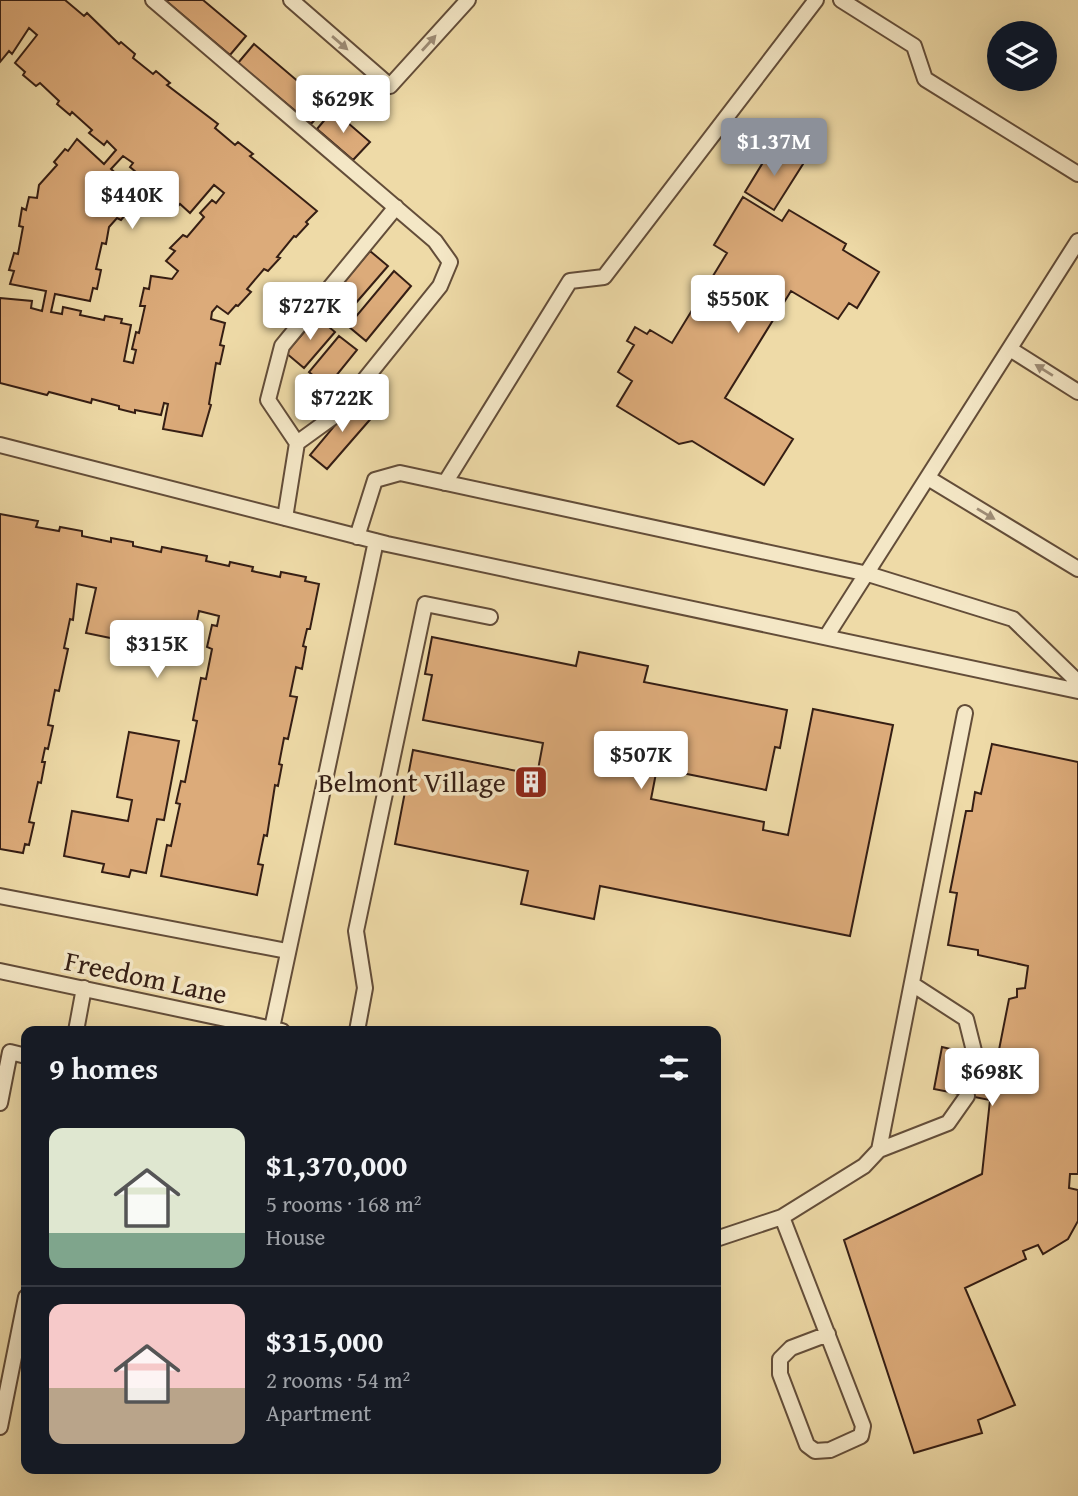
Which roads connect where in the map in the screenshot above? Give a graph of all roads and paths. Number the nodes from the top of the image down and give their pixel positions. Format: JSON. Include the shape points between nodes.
{"nodes":[{"id":1,"x":153,"y":0,"type":"edge"},
{"id":2,"x":291,"y":0,"type":"edge"},
{"id":3,"x":468,"y":0,"type":"edge"},
{"id":4,"x":816,"y":0,"type":"edge"},
{"id":5,"x":841,"y":0,"type":"edge"},
{"id":6,"x":1078,"y":174,"type":"edge"},
{"id":7,"x":396,"y":206,"type":"junction"},
{"id":8,"x":1078,"y":241,"type":"edge"},
{"id":9,"x":1010,"y":349,"type":"junction"},
{"id":10,"x":1078,"y":391,"type":"edge"},
{"id":11,"x":297,"y":443,"type":"junction"},
{"id":12,"x":0,"y":444,"type":"edge"},
{"id":13,"x":928,"y":478,"type":"junction"},
{"id":14,"x":445,"y":483,"type":"junction"},
{"id":15,"x":285,"y":518,"type":"junction"},
{"id":16,"x":357,"y":537,"type":"junction"},
{"id":17,"x":376,"y":541,"type":"junction"},
{"id":18,"x":1078,"y":569,"type":"edge"},
{"id":19,"x":868,"y":574,"type":"junction"},
{"id":20,"x":489,"y":617,"type":"dead end"},
{"id":21,"x":826,"y":637,"type":"junction"},
{"id":22,"x":1078,"y":682,"type":"edge"},
{"id":23,"x":1078,"y":691,"type":"edge"},
{"id":24,"x":965,"y":713,"type":"dead end"},
{"id":25,"x":0,"y":896,"type":"edge"},
{"id":26,"x":287,"y":951,"type":"junction"},
{"id":27,"x":0,"y":971,"type":"edge"},
{"id":28,"x":912,"y":984,"type":"junction"},
{"id":29,"x":83,"y":989,"type":"junction"},
{"id":30,"x":77,"y":1026,"type":"edge"},
{"id":31,"x":258,"y":1026,"type":"edge"},
{"id":32,"x":278,"y":1026,"type":"edge"},
{"id":33,"x":359,"y":1026,"type":"edge"},
{"id":34,"x":21,"y":1055,"type":"edge"},
{"id":35,"x":975,"y":1055,"type":"dead end"},
{"id":36,"x":967,"y":1096,"type":"dead end"},
{"id":37,"x":0,"y":1103,"type":"edge"},
{"id":38,"x":879,"y":1150,"type":"junction"},
{"id":39,"x":782,"y":1217,"type":"junction"},
{"id":40,"x":721,"y":1236,"type":"edge"},
{"id":41,"x":21,"y":1315,"type":"edge"},
{"id":42,"x":828,"y":1334,"type":"junction"},
{"id":43,"x":7,"y":1364,"type":"edge"},
{"id":44,"x":0,"y":1427,"type":"edge"}],
"edges":[{"from":1,"to":7,"type":"lane"},
{"from":2,"to":3,"type":"lane","one_way":true,"via":[[390,86]]},
{"from":4,"to":14,"type":"lane","via":[[604,277],[570,281]]},
{"from":5,"to":6,"type":"lane","via":[[914,47],[925,79]]},
{"from":7,"to":11,"type":"lane","via":[[282,346],[268,400]]},
{"from":7,"to":11,"type":"lane","via":[[435,241],[450,262],[440,286],[337,414]]},
{"from":8,"to":9,"type":"lane"},
{"from":10,"to":9,"type":"lane","one_way":true},
{"from":9,"to":13,"type":"lane"},
{"from":11,"to":15,"type":"lane"},
{"from":12,"to":15,"type":"lane"},
{"from":13,"to":18,"type":"lane","one_way":true},
{"from":13,"to":19,"type":"lane"},
{"from":14,"to":16,"type":"lane","via":[[400,473],[375,481]]},
{"from":14,"to":19,"type":"lane"},
{"from":15,"to":16,"type":"lane"},
{"from":16,"to":17,"type":"lane"},
{"from":17,"to":21,"type":"lane"},
{"from":17,"to":26,"type":"lane"},
{"from":19,"to":21,"type":"lane"},
{"from":19,"to":22,"type":"lane","via":[[1013,619]]},
{"from":20,"to":33,"type":"lane","via":[[425,604],[356,931],[365,989]]},
{"from":21,"to":23,"type":"lane"},
{"from":24,"to":28,"type":"lane"},
{"from":25,"to":26,"type":"lane"},
{"from":26,"to":32,"type":"lane"},
{"from":27,"to":29,"type":"lane","name":"Freedom Lane"},
{"from":28,"to":35,"type":"lane","via":[[966,1019]]},
{"from":28,"to":38,"type":"lane"},
{"from":29,"to":30,"type":"lane"},
{"from":29,"to":31,"type":"lane","name":"Freedom Lane"},
{"from":34,"to":37,"type":"lane","via":[[10,1052]]},
{"from":36,"to":38,"type":"lane","via":[[948,1123]]},
{"from":38,"to":39,"type":"lane","via":[[864,1166]]},
{"from":39,"to":40,"type":"lane"},
{"from":39,"to":42,"type":"lane"},
{"from":41,"to":43,"type":"lane"},
{"from":42,"to":42,"type":"lane","via":[[863,1426],[860,1436],[848,1444],[816,1451],[807,1445],[780,1374],[780,1359],[791,1348]]},
{"from":43,"to":44,"type":"lane"}]}
